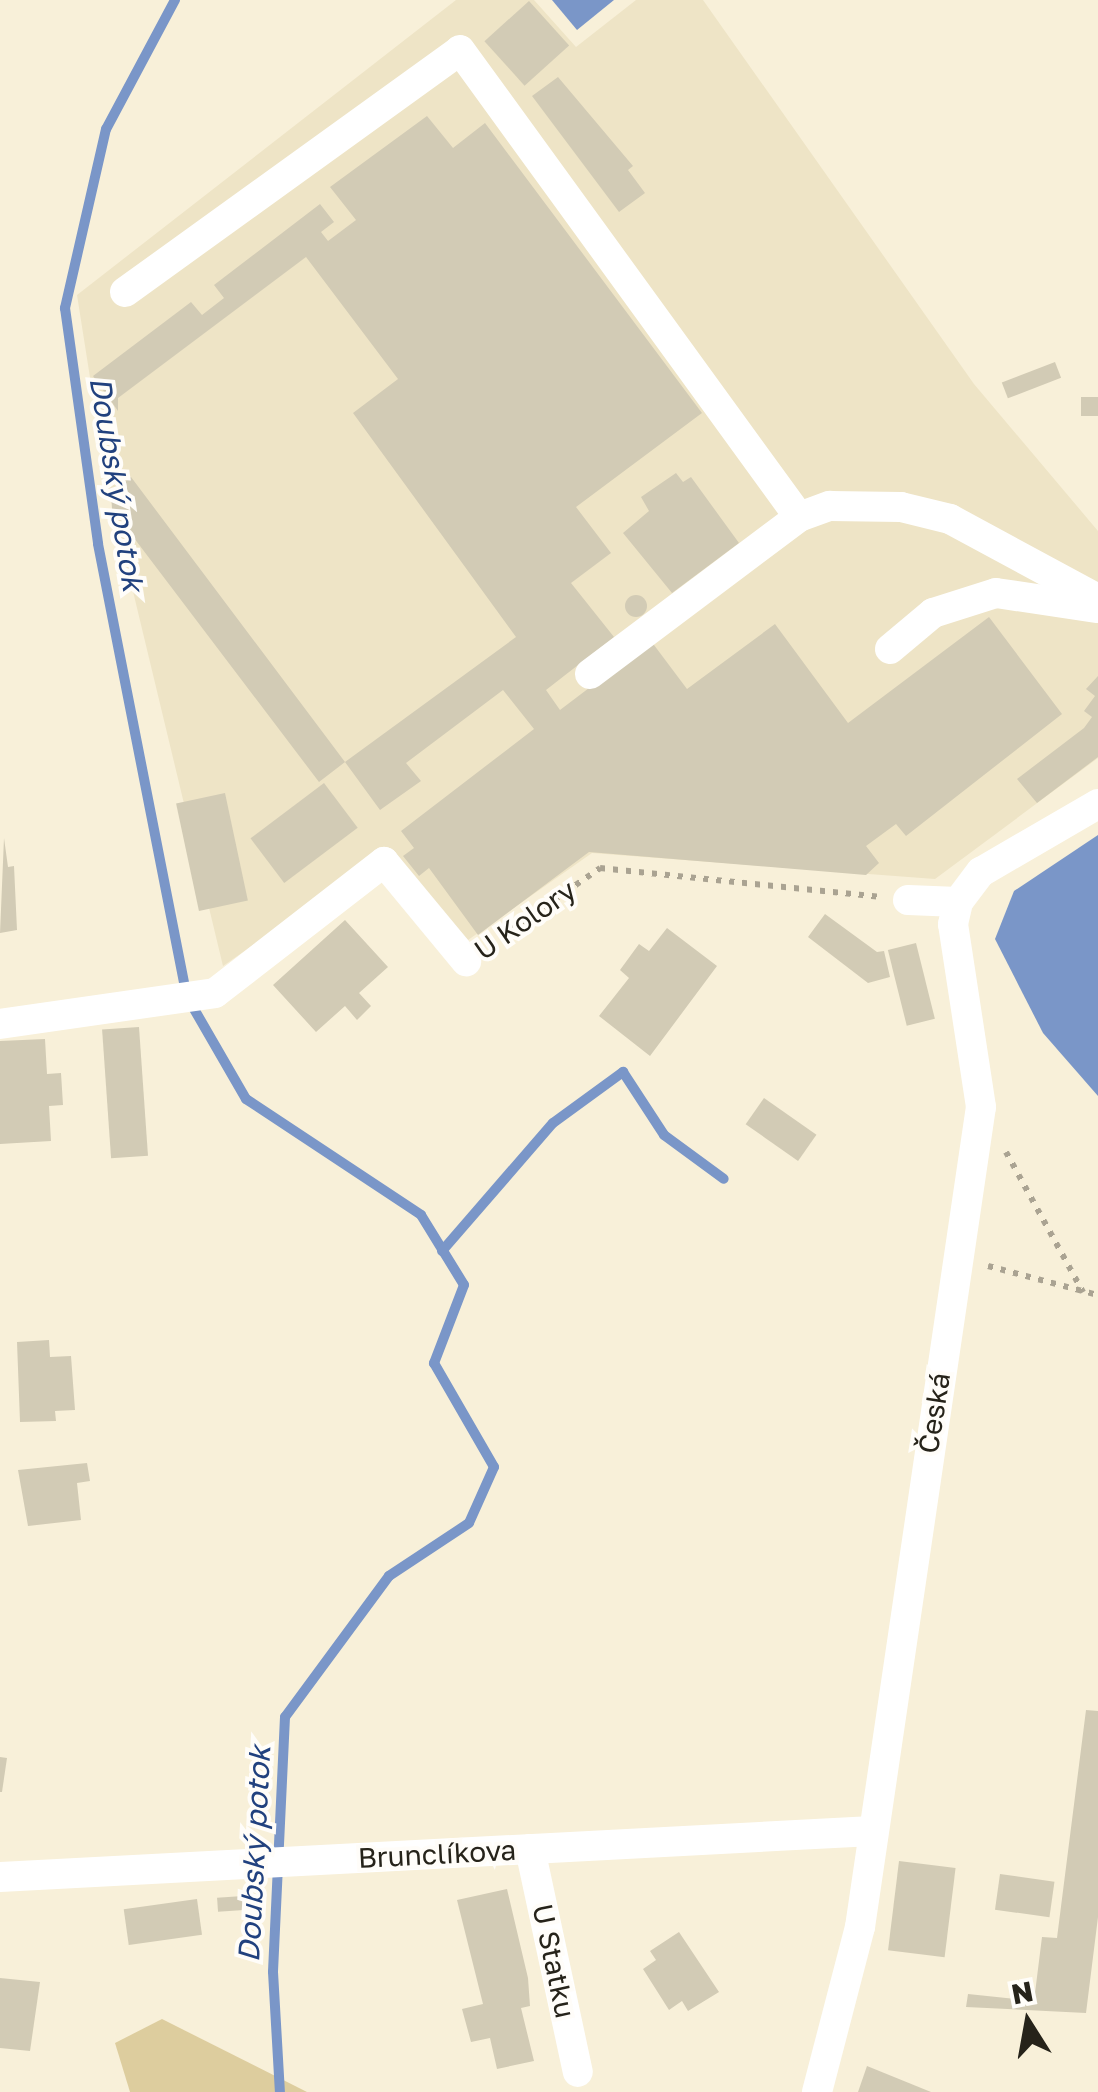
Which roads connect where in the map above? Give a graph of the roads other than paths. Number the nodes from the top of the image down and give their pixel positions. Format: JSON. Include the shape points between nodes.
{"nodes":[{"id":1,"x":125,"y":292,"type":"dead end"},
{"id":2,"x":799,"y":517,"type":"junction"},
{"id":3,"x":1098,"y":599,"type":"edge"},
{"id":4,"x":1098,"y":608,"type":"edge"},
{"id":5,"x":890,"y":649,"type":"dead end"},
{"id":6,"x":590,"y":674,"type":"dead end"},
{"id":7,"x":1098,"y":804,"type":"edge"},
{"id":8,"x":908,"y":900,"type":"road end"},
{"id":9,"x":958,"y":902,"type":"junction"},
{"id":10,"x":466,"y":961,"type":"road end"},
{"id":11,"x":0,"y":1024,"type":"edge"},
{"id":12,"x":873,"y":1831,"type":"junction"},
{"id":13,"x":530,"y":1850,"type":"junction"},
{"id":14,"x":0,"y":1877,"type":"edge"},
{"id":15,"x":578,"y":2072,"type":"dead end"},
{"id":16,"x":817,"y":2092,"type":"edge"}],
"edges":[{"from":1,"to":2,"type":"street","via":[[460,50]]},
{"from":2,"to":3,"type":"street","via":[[830,506],[901,507],[950,519]]},
{"from":2,"to":6,"type":"street"},
{"from":4,"to":5,"type":"street","via":[[996,593],[933,612]]},
{"from":7,"to":9,"type":"street","via":[[981,872]]},
{"from":8,"to":9,"type":"street"},
{"from":9,"to":12,"type":"street","name":"Česká","via":[[952,924],[981,1107]]},
{"from":10,"to":11,"type":"street","name":"U Kolory","via":[[384,862],[215,992]]},
{"from":12,"to":13,"type":"street","name":"Brunclíkova"},
{"from":12,"to":16,"type":"street","name":"Česká","via":[[860,1927]]},
{"from":13,"to":14,"type":"street","name":"Brunclíkova"},
{"from":13,"to":15,"type":"street","name":"U Statku"}]}
